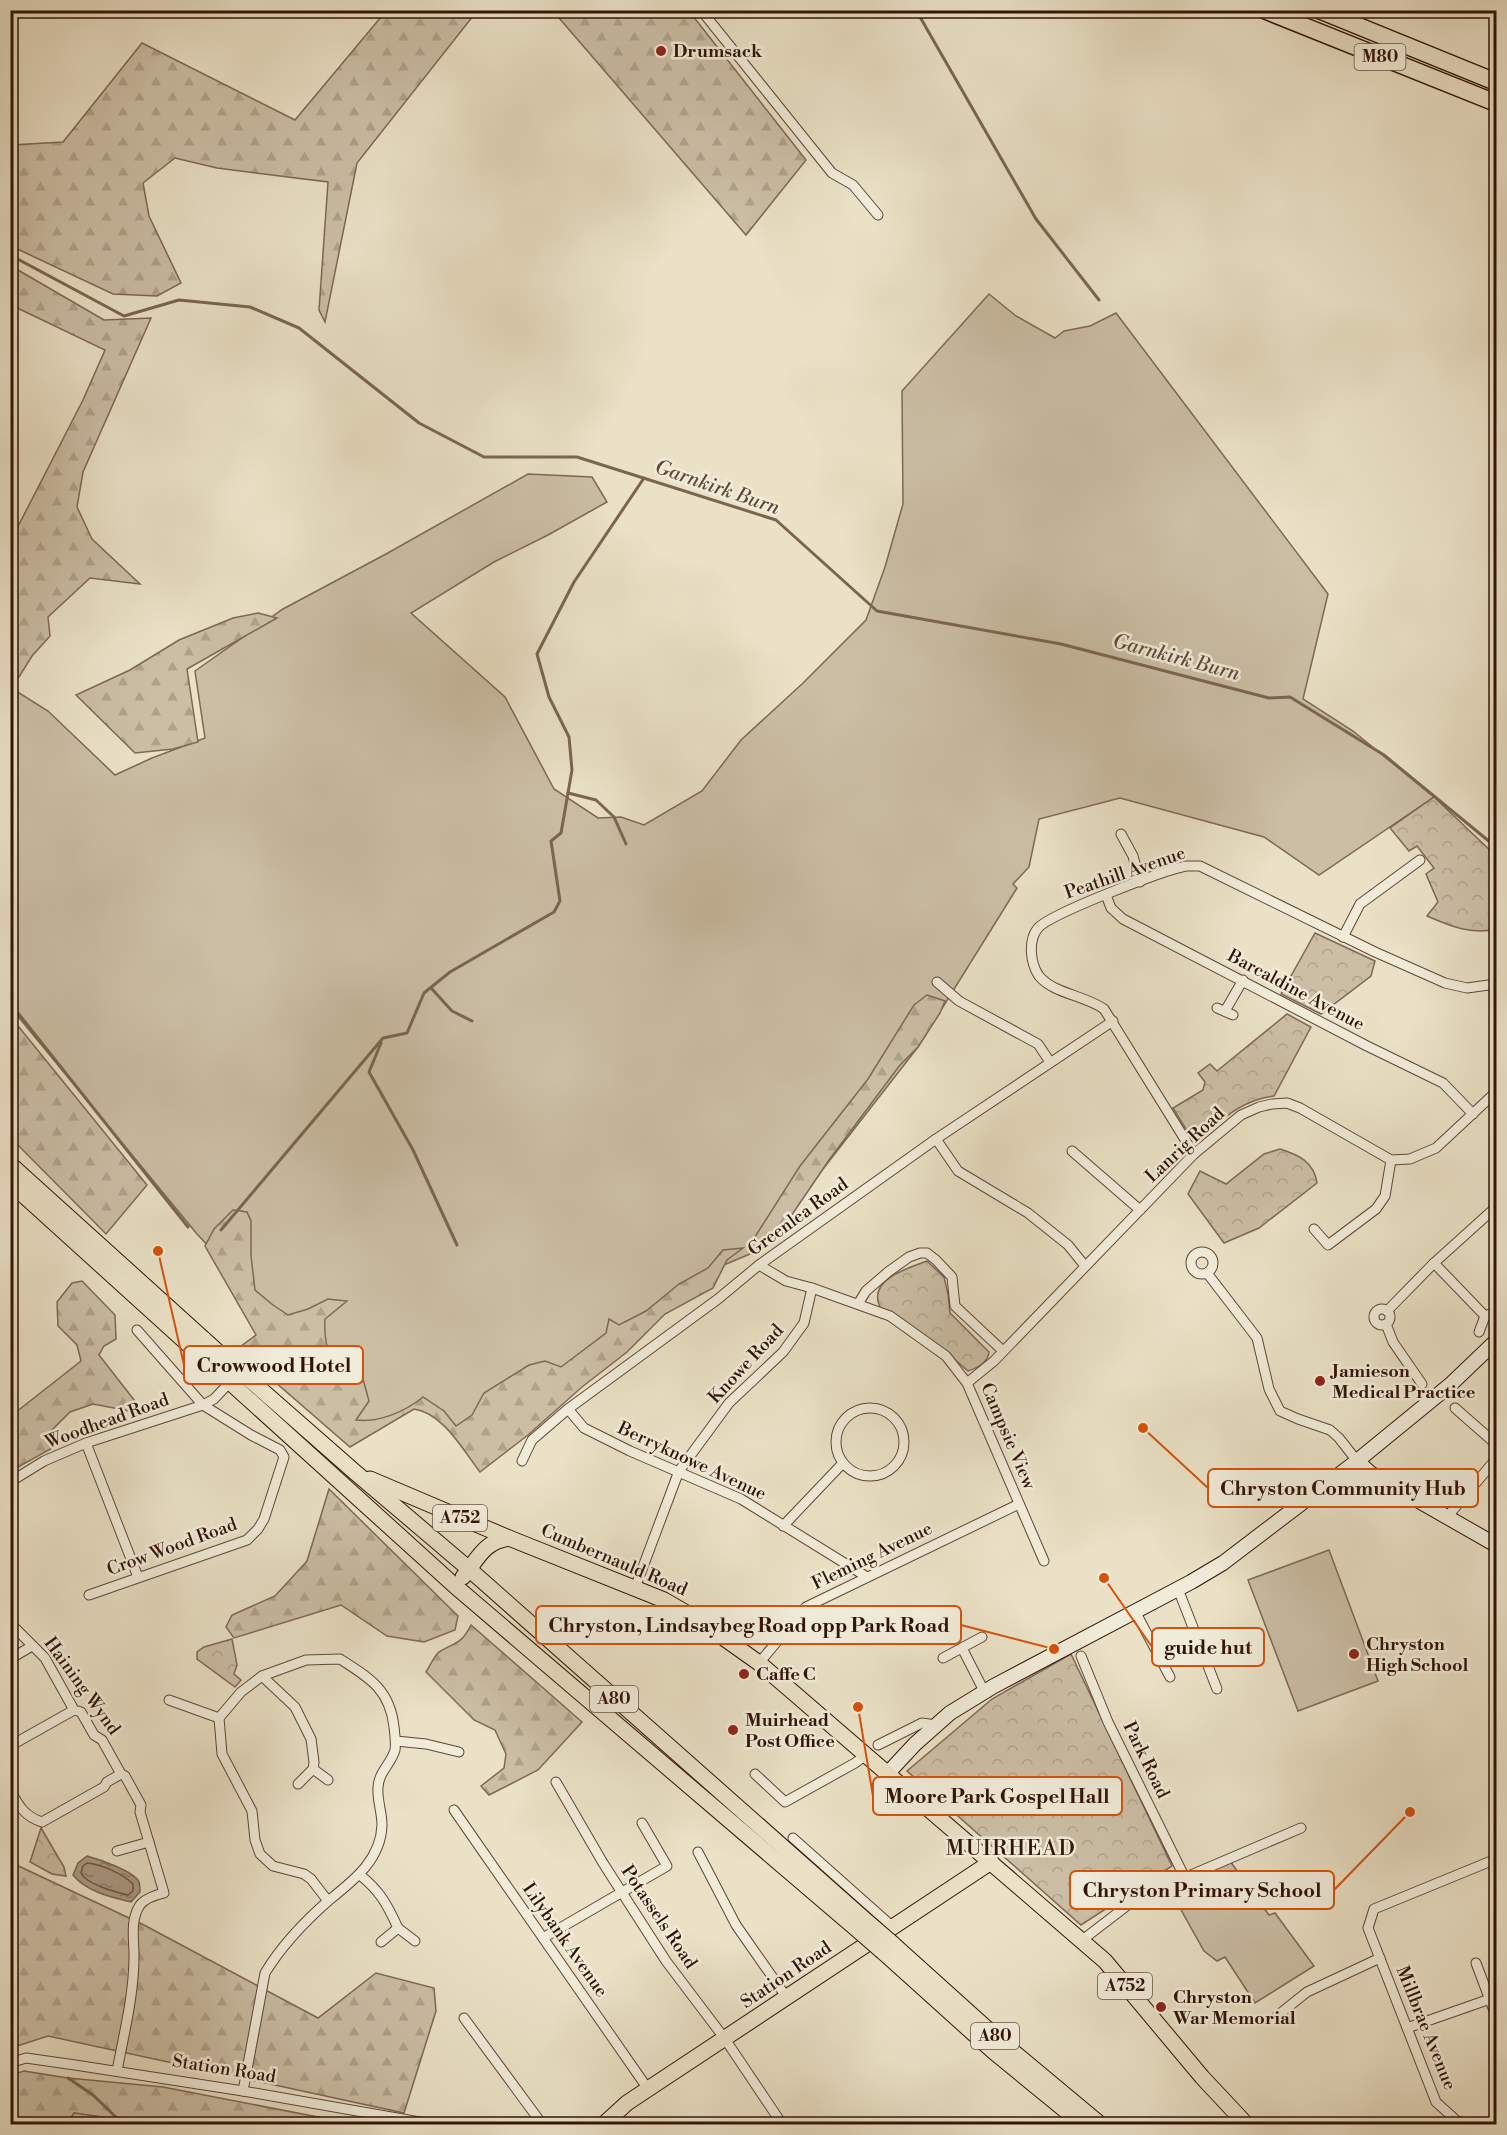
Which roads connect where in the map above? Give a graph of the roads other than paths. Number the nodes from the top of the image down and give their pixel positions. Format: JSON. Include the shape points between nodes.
{"nodes":[{"id":1,"x":701,"y":10,"type":"edge"},
{"id":2,"x":1264,"y":10,"type":"edge"},
{"id":3,"x":1318,"y":10,"type":"edge"},
{"id":4,"x":1497,"y":82,"type":"edge"},
{"id":5,"x":1497,"y":103,"type":"edge"},
{"id":6,"x":878,"y":215,"type":"dead end"},
{"id":7,"x":1121,"y":834,"type":"dead end"},
{"id":8,"x":1420,"y":860,"type":"dead end"},
{"id":9,"x":1140,"y":882,"type":"junction"},
{"id":10,"x":1106,"y":896,"type":"junction"},
{"id":11,"x":1343,"y":937,"type":"junction"},
{"id":12,"x":1242,"y":980,"type":"junction"},
{"id":13,"x":937,"y":982,"type":"dead end"},
{"id":14,"x":1497,"y":984,"type":"edge"},
{"id":15,"x":1225,"y":1012,"type":"dead end"},
{"id":16,"x":1113,"y":1021,"type":"junction"},
{"id":17,"x":1050,"y":1062,"type":"junction"},
{"id":18,"x":1497,"y":1092,"type":"edge"},
{"id":19,"x":1473,"y":1114,"type":"junction"},
{"id":20,"x":936,"y":1139,"type":"junction"},
{"id":21,"x":1072,"y":1151,"type":"dead end"},
{"id":22,"x":1194,"y":1154,"type":"junction"},
{"id":23,"x":1391,"y":1160,"type":"junction"},
{"id":24,"x":10,"y":1164,"type":"edge"},
{"id":25,"x":10,"y":1183,"type":"edge"},
{"id":26,"x":1496,"y":1209,"type":"edge"},
{"id":27,"x":1140,"y":1210,"type":"junction"},
{"id":28,"x":1314,"y":1229,"type":"dead end"},
{"id":29,"x":1434,"y":1263,"type":"junction"},
{"id":30,"x":759,"y":1265,"type":"junction"},
{"id":31,"x":1085,"y":1266,"type":"junction"},
{"id":32,"x":1207,"y":1273,"type":"dead end"},
{"id":33,"x":812,"y":1288,"type":"junction"},
{"id":34,"x":858,"y":1304,"type":"junction"},
{"id":35,"x":1497,"y":1312,"type":"edge"},
{"id":36,"x":1485,"y":1316,"type":"junction"},
{"id":37,"x":137,"y":1330,"type":"dead end"},
{"id":38,"x":1479,"y":1332,"type":"dead end"},
{"id":39,"x":1497,"y":1341,"type":"edge"},
{"id":40,"x":1003,"y":1351,"type":"junction"},
{"id":41,"x":240,"y":1370,"type":"junction"},
{"id":42,"x":230,"y":1382,"type":"junction"},
{"id":43,"x":967,"y":1383,"type":"junction"},
{"id":44,"x":1422,"y":1384,"type":"dead end"},
{"id":45,"x":203,"y":1405,"type":"junction"},
{"id":46,"x":1455,"y":1408,"type":"dead end"},
{"id":47,"x":568,"y":1410,"type":"junction"},
{"id":48,"x":1481,"y":1417,"type":"dead end"},
{"id":49,"x":1474,"y":1425,"type":"junction"},
{"id":50,"x":86,"y":1443,"type":"junction"},
{"id":51,"x":1497,"y":1444,"type":"edge"},
{"id":52,"x":1497,"y":1459,"type":"edge"},
{"id":53,"x":522,"y":1461,"type":"dead end"},
{"id":54,"x":1357,"y":1461,"type":"junction"},
{"id":55,"x":843,"y":1463,"type":"junction"},
{"id":56,"x":679,"y":1471,"type":"junction"},
{"id":57,"x":356,"y":1473,"type":"junction"},
{"id":58,"x":10,"y":1482,"type":"edge"},
{"id":59,"x":1019,"y":1504,"type":"junction"},
{"id":60,"x":1447,"y":1517,"type":"junction"},
{"id":61,"x":783,"y":1526,"type":"junction"},
{"id":62,"x":509,"y":1538,"type":"junction"},
{"id":63,"x":1497,"y":1545,"type":"edge"},
{"id":64,"x":1044,"y":1561,"type":"dead end"},
{"id":65,"x":469,"y":1569,"type":"junction"},
{"id":66,"x":138,"y":1577,"type":"junction"},
{"id":67,"x":867,"y":1577,"type":"junction"},
{"id":68,"x":455,"y":1586,"type":"junction"},
{"id":69,"x":635,"y":1588,"type":"junction"},
{"id":70,"x":1178,"y":1589,"type":"junction"},
{"id":71,"x":89,"y":1595,"type":"dead end"},
{"id":72,"x":1135,"y":1611,"type":"junction"},
{"id":73,"x":10,"y":1623,"type":"edge"},
{"id":74,"x":982,"y":1637,"type":"dead end"},
{"id":75,"x":32,"y":1646,"type":"junction"},
{"id":76,"x":962,"y":1648,"type":"junction"},
{"id":77,"x":1080,"y":1656,"type":"dead end"},
{"id":78,"x":943,"y":1658,"type":"dead end"},
{"id":79,"x":10,"y":1659,"type":"edge"},
{"id":80,"x":759,"y":1663,"type":"junction"},
{"id":81,"x":262,"y":1676,"type":"junction"},
{"id":82,"x":1170,"y":1677,"type":"dead end"},
{"id":83,"x":1216,"y":1689,"type":"dead end"},
{"id":84,"x":984,"y":1692,"type":"junction"},
{"id":85,"x":169,"y":1700,"type":"dead end"},
{"id":86,"x":74,"y":1710,"type":"junction"},
{"id":87,"x":219,"y":1719,"type":"junction"},
{"id":88,"x":936,"y":1725,"type":"junction"},
{"id":89,"x":396,"y":1741,"type":"junction"},
{"id":90,"x":886,"y":1744,"type":"dead end"},
{"id":91,"x":10,"y":1746,"type":"edge"},
{"id":92,"x":459,"y":1752,"type":"dead end"},
{"id":93,"x":866,"y":1755,"type":"junction"},
{"id":94,"x":313,"y":1769,"type":"junction"},
{"id":95,"x":888,"y":1773,"type":"junction"},
{"id":96,"x":121,"y":1774,"type":"junction"},
{"id":97,"x":755,"y":1774,"type":"dead end"},
{"id":98,"x":328,"y":1780,"type":"dead end"},
{"id":99,"x":556,"y":1782,"type":"dead end"},
{"id":100,"x":298,"y":1784,"type":"dead end"},
{"id":101,"x":10,"y":1790,"type":"edge"},
{"id":102,"x":454,"y":1810,"type":"dead end"},
{"id":103,"x":642,"y":1823,"type":"dead end"},
{"id":104,"x":1301,"y":1828,"type":"dead end"},
{"id":105,"x":793,"y":1838,"type":"dead end"},
{"id":106,"x":149,"y":1842,"type":"junction"},
{"id":107,"x":117,"y":1851,"type":"dead end"},
{"id":108,"x":698,"y":1852,"type":"dead end"},
{"id":109,"x":1497,"y":1859,"type":"edge"},
{"id":110,"x":991,"y":1862,"type":"junction"},
{"id":111,"x":360,"y":1875,"type":"junction"},
{"id":112,"x":1185,"y":1878,"type":"junction"},
{"id":113,"x":623,"y":1892,"type":"junction"},
{"id":114,"x":328,"y":1901,"type":"junction"},
{"id":115,"x":893,"y":1927,"type":"junction"},
{"id":116,"x":398,"y":1928,"type":"junction"},
{"id":117,"x":866,"y":1928,"type":"junction"},
{"id":118,"x":543,"y":1938,"type":"junction"},
{"id":119,"x":415,"y":1941,"type":"dead end"},
{"id":120,"x":1081,"y":1941,"type":"junction"},
{"id":121,"x":381,"y":1942,"type":"dead end"},
{"id":122,"x":888,"y":1948,"type":"junction"},
{"id":123,"x":1380,"y":1958,"type":"junction"},
{"id":124,"x":1476,"y":1963,"type":"dead end"},
{"id":125,"x":788,"y":1998,"type":"junction"},
{"id":126,"x":1490,"y":1999,"type":"junction"},
{"id":127,"x":1277,"y":2016,"type":"dead end"},
{"id":128,"x":1497,"y":2016,"type":"edge"},
{"id":129,"x":464,"y":2018,"type":"dead end"},
{"id":130,"x":1407,"y":2028,"type":"junction"},
{"id":131,"x":725,"y":2039,"type":"junction"},
{"id":132,"x":10,"y":2063,"type":"edge"},
{"id":133,"x":117,"y":2071,"type":"junction"},
{"id":134,"x":648,"y":2089,"type":"junction"},
{"id":135,"x":243,"y":2091,"type":"junction"},
{"id":136,"x":1497,"y":2123,"type":"edge"},
{"id":137,"x":431,"y":2124,"type":"edge"},
{"id":138,"x":542,"y":2124,"type":"edge"},
{"id":139,"x":592,"y":2124,"type":"edge"},
{"id":140,"x":604,"y":2124,"type":"edge"},
{"id":141,"x":782,"y":2124,"type":"edge"},
{"id":142,"x":1082,"y":2124,"type":"edge"},
{"id":143,"x":1100,"y":2124,"type":"edge"},
{"id":144,"x":1245,"y":2124,"type":"edge"},
{"id":145,"x":1470,"y":2124,"type":"edge"},
{"id":146,"x":1489,"y":2124,"type":"edge"}],
"edges":[{"from":1,"to":6,"type":"street","via":[[832,173],[853,184]]},
{"from":2,"to":5,"type":"highway","number":"M80"},
{"from":3,"to":4,"type":"highway","number":"M80"},
{"from":7,"to":9,"type":"street","via":[[1133,856]]},
{"from":8,"to":11,"type":"street","via":[[1360,904]]},
{"from":9,"to":10,"type":"street","name":"Peathill Avenue"},
{"from":9,"to":11,"type":"street","name":"Peathill Avenue","via":[[1200,866]]},
{"from":10,"to":12,"type":"street","name":"Barcaldine Avenue","via":[[1111,908],[1123,919]]},
{"from":10,"to":16,"type":"street","name":"Peathill Avenue","via":[[1054,916],[1038,927],[1031,940],[1032,960],[1039,975],[1057,990],[1091,1000]]},
{"from":11,"to":14,"type":"street","name":"Peathill Avenue","via":[[1445,983],[1467,988]]},
{"from":12,"to":15,"type":"street"},
{"from":12,"to":19,"type":"street","name":"Barcaldine Avenue","via":[[1443,1083]]},
{"from":13,"to":17,"type":"street","via":[[959,1001],[1038,1044]]},
{"from":16,"to":17,"type":"street","name":"Greenlea Road"},
{"from":16,"to":22,"type":"street","name":"Peathill Avenue"},
{"from":17,"to":20,"type":"street","name":"Greenlea Road"},
{"from":18,"to":19,"type":"street"},
{"from":19,"to":23,"type":"street","via":[[1436,1148],[1410,1159]]},
{"from":20,"to":30,"type":"street","name":"Greenlea Road"},
{"from":20,"to":31,"type":"street","via":[[958,1171],[1028,1213],[1068,1245]]},
{"from":21,"to":27,"type":"street"},
{"from":22,"to":23,"type":"street","name":"Lanrig Road","via":[[1241,1115],[1259,1107],[1287,1103]]},
{"from":22,"to":27,"type":"street","name":"Lanrig Road"},
{"from":23,"to":28,"type":"street","via":[[1385,1196],[1376,1209],[1328,1245]]},
{"from":24,"to":41,"type":"main road","number":"A80"},
{"from":25,"to":42,"type":"main road","number":"A80"},
{"from":26,"to":29,"type":"street"},
{"from":27,"to":31,"type":"street","name":"Lanrig Road"},
{"from":29,"to":36,"type":"street"},
{"from":29,"to":44,"type":"street","via":[[1387,1311],[1377,1311],[1374,1318],[1380,1325],[1386,1324],[1393,1342]]},
{"from":30,"to":33,"type":"street","name":"Campsie View","via":[[786,1281]]},
{"from":30,"to":47,"type":"street","name":"Greenlea Road"},
{"from":31,"to":40,"type":"street","name":"Lanrig Road"},
{"from":32,"to":54,"type":"street","via":[[1257,1338],[1269,1389],[1281,1411],[1330,1430]]},
{"from":33,"to":34,"type":"street","name":"Campsie View"},
{"from":33,"to":56,"type":"street","name":"Knowe Road","via":[[804,1323],[783,1352],[729,1403]]},
{"from":34,"to":40,"type":"street","via":[[866,1291],[888,1272],[909,1257],[927,1253],[952,1277],[955,1306]]},
{"from":34,"to":43,"type":"street","name":"Campsie View","via":[[890,1316],[946,1356]]},
{"from":35,"to":36,"type":"street"},
{"from":36,"to":38,"type":"street"},
{"from":37,"to":45,"type":"street"},
{"from":39,"to":54,"type":"main road"},
{"from":40,"to":43,"type":"street","name":"Lanrig Road"},
{"from":41,"to":42,"type":"street","name":"Woodhead Road"},
{"from":41,"to":57,"type":"main road","number":"A80"},
{"from":42,"to":45,"type":"street","name":"Woodhead Road"},
{"from":42,"to":68,"type":"main road","number":"A80"},
{"from":43,"to":59,"type":"street","name":"Campsie View"},
{"from":45,"to":50,"type":"street","name":"Woodhead Road"},
{"from":45,"to":66,"type":"street","name":"Crow Wood Road","via":[[280,1450],[284,1457],[264,1519],[247,1540]]},
{"from":46,"to":49,"type":"street"},
{"from":47,"to":53,"type":"street","name":"Greenlea Road","via":[[532,1440]]},
{"from":47,"to":56,"type":"street","name":"Berryknowe Avenue","via":[[584,1428]]},
{"from":48,"to":49,"type":"street"},
{"from":49,"to":51,"type":"street"},
{"from":50,"to":58,"type":"street","name":"Woodhead Road","via":[[44,1461]]},
{"from":50,"to":66,"type":"street"},
{"from":52,"to":60,"type":"street"},
{"from":54,"to":60,"type":"main road","via":[[1370,1473]]},
{"from":54,"to":70,"type":"main road","via":[[1222,1563]]},
{"from":55,"to":55,"type":"street","via":[[837,1452],[837,1431],[848,1416],[872,1408],[894,1418],[903,1435],[903,1452],[897,1463],[876,1476],[861,1475]]},
{"from":55,"to":61,"type":"street"},
{"from":56,"to":61,"type":"street","name":"Berryknowe Avenue","via":[[741,1499]]},
{"from":56,"to":69,"type":"street","name":"Knowe Road"},
{"from":57,"to":62,"type":"main road","name":"Cumbernauld Road","number":"A752"},
{"from":57,"to":65,"type":"main road","number":"A80"},
{"from":59,"to":64,"type":"street","name":"Campsie View"},
{"from":59,"to":67,"type":"street","name":"Fleming Avenue"},
{"from":60,"to":63,"type":"main road"},
{"from":61,"to":67,"type":"street","name":"Berryknowe Avenue"},
{"from":62,"to":65,"type":"main road","number":"A752","via":[[491,1543]]},
{"from":62,"to":69,"type":"main road","name":"Cumbernauld Road","number":"A752"},
{"from":65,"to":68,"type":"main road","number":"A752"},
{"from":65,"to":117,"type":"main road","number":"A80"},
{"from":66,"to":71,"type":"street","name":"Crow Wood Road"},
{"from":67,"to":80,"type":"street","name":"Fleming Avenue","via":[[806,1607]]},
{"from":68,"to":117,"type":"main road","number":"A80"},
{"from":69,"to":80,"type":"main road","name":"Cumbernauld Road","number":"A752","via":[[696,1618]]},
{"from":70,"to":72,"type":"main road"},
{"from":70,"to":83,"type":"street"},
{"from":72,"to":82,"type":"street"},
{"from":72,"to":84,"type":"main road"},
{"from":73,"to":75,"type":"street","name":"Haining Wynd"},
{"from":74,"to":76,"type":"street"},
{"from":75,"to":79,"type":"street"},
{"from":75,"to":86,"type":"street","name":"Haining Wynd","via":[[45,1658]]},
{"from":76,"to":78,"type":"street"},
{"from":76,"to":84,"type":"street"},
{"from":77,"to":112,"type":"street","name":"Park Road"},
{"from":80,"to":93,"type":"main road","name":"Cumbernauld Road","number":"A752"},
{"from":81,"to":87,"type":"street","via":[[241,1692]]},
{"from":81,"to":89,"type":"street","via":[[306,1660],[340,1659],[369,1677],[387,1698],[393,1711]]},
{"from":81,"to":94,"type":"street","via":[[295,1707],[312,1739]]},
{"from":84,"to":88,"type":"main road"},
{"from":85,"to":87,"type":"street"},
{"from":86,"to":91,"type":"street"},
{"from":86,"to":96,"type":"street","name":"Haining Wynd","via":[[81,1712],[94,1735],[102,1740]]},
{"from":87,"to":114,"type":"street","via":[[222,1754],[252,1811],[260,1854],[273,1866],[304,1874]]},
{"from":88,"to":90,"type":"street","via":[[922,1723]]},
{"from":88,"to":95,"type":"main road"},
{"from":89,"to":92,"type":"street"},
{"from":89,"to":111,"type":"street","via":[[393,1756],[379,1779],[380,1837]]},
{"from":93,"to":95,"type":"main road","name":"Cumbernauld Road","number":"A752"},
{"from":93,"to":97,"type":"street","via":[[784,1802]]},
{"from":94,"to":98,"type":"street"},
{"from":94,"to":100,"type":"street"},
{"from":95,"to":110,"type":"main road","name":"Cumbernauld Road","number":"A752"},
{"from":96,"to":101,"type":"street","via":[[42,1822],[21,1810]]},
{"from":96,"to":106,"type":"street","name":"Haining Wynd","via":[[141,1804]]},
{"from":99,"to":113,"type":"street","name":"Potassels Road"},
{"from":102,"to":118,"type":"street","name":"Lilybank Avenue"},
{"from":103,"to":113,"type":"street","via":[[667,1866]]},
{"from":104,"to":112,"type":"street"},
{"from":105,"to":115,"type":"street"},
{"from":106,"to":107,"type":"street"},
{"from":106,"to":133,"type":"street","name":"Haining Wynd","via":[[164,1893],[141,1904],[135,1915],[132,1988]]},
{"from":108,"to":125,"type":"street","via":[[736,1925]]},
{"from":109,"to":123,"type":"street","name":"Millbrae Avenue","via":[[1374,1909],[1368,1928]]},
{"from":110,"to":115,"type":"main road","name":"Station Road"},
{"from":110,"to":120,"type":"main road","name":"Cumbernauld Road","number":"A752"},
{"from":111,"to":114,"type":"street"},
{"from":111,"to":116,"type":"street","via":[[386,1900]]},
{"from":112,"to":120,"type":"street","via":[[1137,1898]]},
{"from":113,"to":118,"type":"street"},
{"from":113,"to":131,"type":"street","name":"Potassels Road","via":[[666,1961]]},
{"from":114,"to":135,"type":"street","via":[[296,1930],[265,1973]]},
{"from":115,"to":125,"type":"main road","name":"Station Road"},
{"from":116,"to":119,"type":"street"},
{"from":116,"to":121,"type":"street"},
{"from":117,"to":122,"type":"main road","number":"A80","bridge":true},
{"from":118,"to":134,"type":"street","name":"Lilybank Avenue"},
{"from":120,"to":144,"type":"main road","name":"Cumbernauld Road","number":"A752","via":[[1105,1961]]},
{"from":122,"to":142,"type":"main road","number":"A80","via":[[994,2052]]},
{"from":122,"to":143,"type":"main road","number":"A80"},
{"from":123,"to":127,"type":"street","via":[[1307,1992]]},
{"from":123,"to":130,"type":"street","name":"Millbrae Avenue"},
{"from":124,"to":126,"type":"street"},
{"from":125,"to":131,"type":"main road","name":"Station Road"},
{"from":126,"to":128,"type":"street"},
{"from":126,"to":130,"type":"street"},
{"from":129,"to":138,"type":"street"},
{"from":130,"to":145,"type":"street","name":"Millbrae Avenue","via":[[1436,2102],[1457,2121]]},
{"from":131,"to":134,"type":"main road","name":"Station Road"},
{"from":131,"to":141,"type":"street","name":"Potassels Road"},
{"from":132,"to":133,"type":"street","name":"Station Road","via":[[26,2058]]},
{"from":133,"to":135,"type":"street","name":"Station Road"},
{"from":134,"to":140,"type":"main road","name":"Station Road"},
{"from":135,"to":137,"type":"street","name":"Station Road"},
{"from":136,"to":146,"type":"street"},
{"from":139,"to":140,"type":"main road","name":"Station Road"}]}
